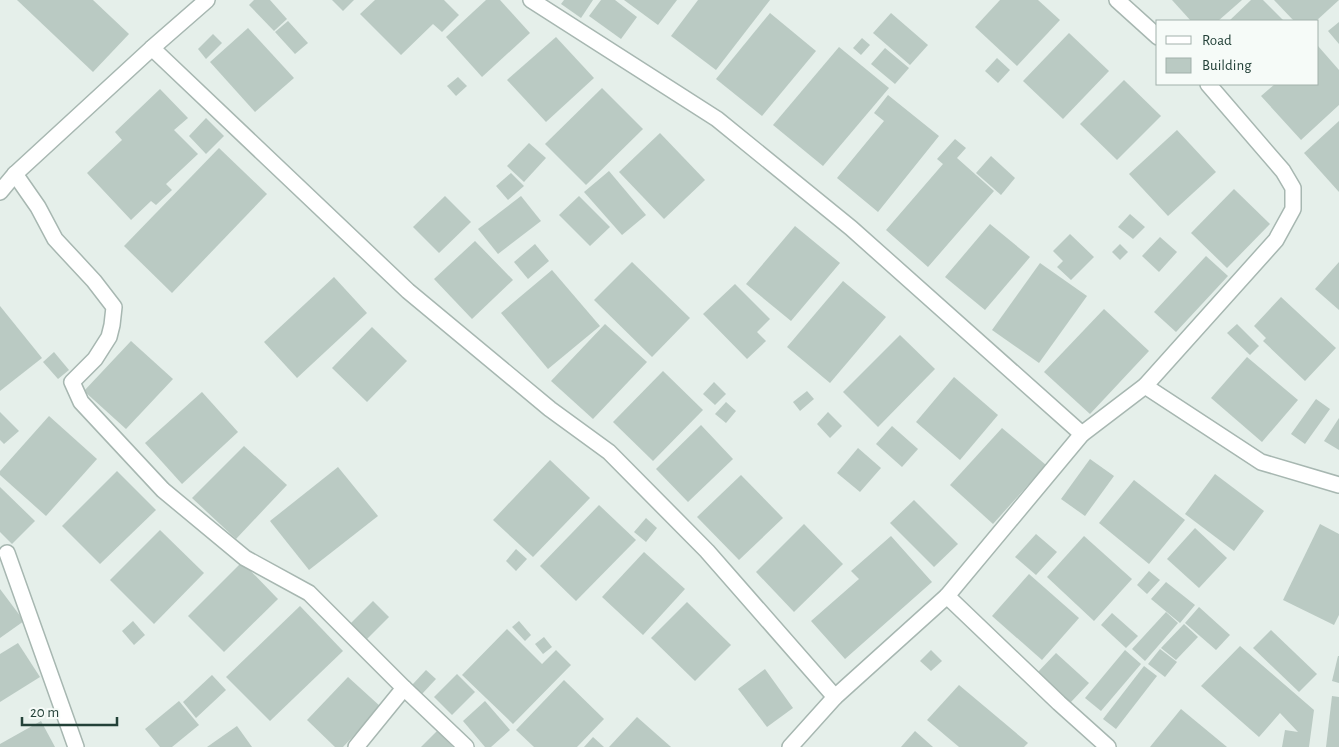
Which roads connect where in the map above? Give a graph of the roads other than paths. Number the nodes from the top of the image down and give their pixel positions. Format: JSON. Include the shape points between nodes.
{"nodes":[{"id":1,"x":207,"y":0,"type":"edge"},
{"id":2,"x":531,"y":0,"type":"edge"},
{"id":3,"x":1117,"y":0,"type":"edge"},
{"id":4,"x":1156,"y":35,"type":"edge"},
{"id":5,"x":152,"y":48,"type":"junction"},
{"id":6,"x":1209,"y":85,"type":"edge"},
{"id":7,"x":15,"y":174,"type":"junction"},
{"id":8,"x":0,"y":192,"type":"edge"},
{"id":9,"x":1145,"y":386,"type":"junction"},
{"id":10,"x":1082,"y":434,"type":"junction"},
{"id":11,"x":1339,"y":485,"type":"edge"},
{"id":12,"x":8,"y":553,"type":"dead end"},
{"id":13,"x":947,"y":596,"type":"junction"},
{"id":14,"x":404,"y":688,"type":"junction"},
{"id":15,"x":835,"y":697,"type":"junction"},
{"id":16,"x":76,"y":747,"type":"edge"},
{"id":17,"x":356,"y":747,"type":"edge"},
{"id":18,"x":466,"y":747,"type":"edge"},
{"id":19,"x":790,"y":747,"type":"edge"},
{"id":20,"x":1108,"y":747,"type":"edge"}],
"edges":[{"from":1,"to":5,"type":"street"},
{"from":2,"to":10,"type":"street","via":[[717,119],[851,228]]},
{"from":3,"to":4,"type":"street"},
{"from":5,"to":7,"type":"street"},
{"from":5,"to":15,"type":"street","via":[[408,292],[550,409],[609,452],[707,550]]},
{"from":6,"to":9,"type":"street","via":[[1283,171],[1293,188],[1293,209],[1276,240]]},
{"from":7,"to":8,"type":"street"},
{"from":7,"to":14,"type":"street","via":[[55,239],[114,307],[109,337],[95,359],[72,382],[81,402],[163,490],[245,558],[309,593]]},
{"from":9,"to":10,"type":"street"},
{"from":9,"to":11,"type":"street","via":[[1261,462]]},
{"from":10,"to":13,"type":"street"},
{"from":12,"to":16,"type":"street"},
{"from":13,"to":15,"type":"street"},
{"from":13,"to":20,"type":"street"},
{"from":14,"to":17,"type":"street"},
{"from":14,"to":18,"type":"street"},
{"from":15,"to":19,"type":"street"}]}
